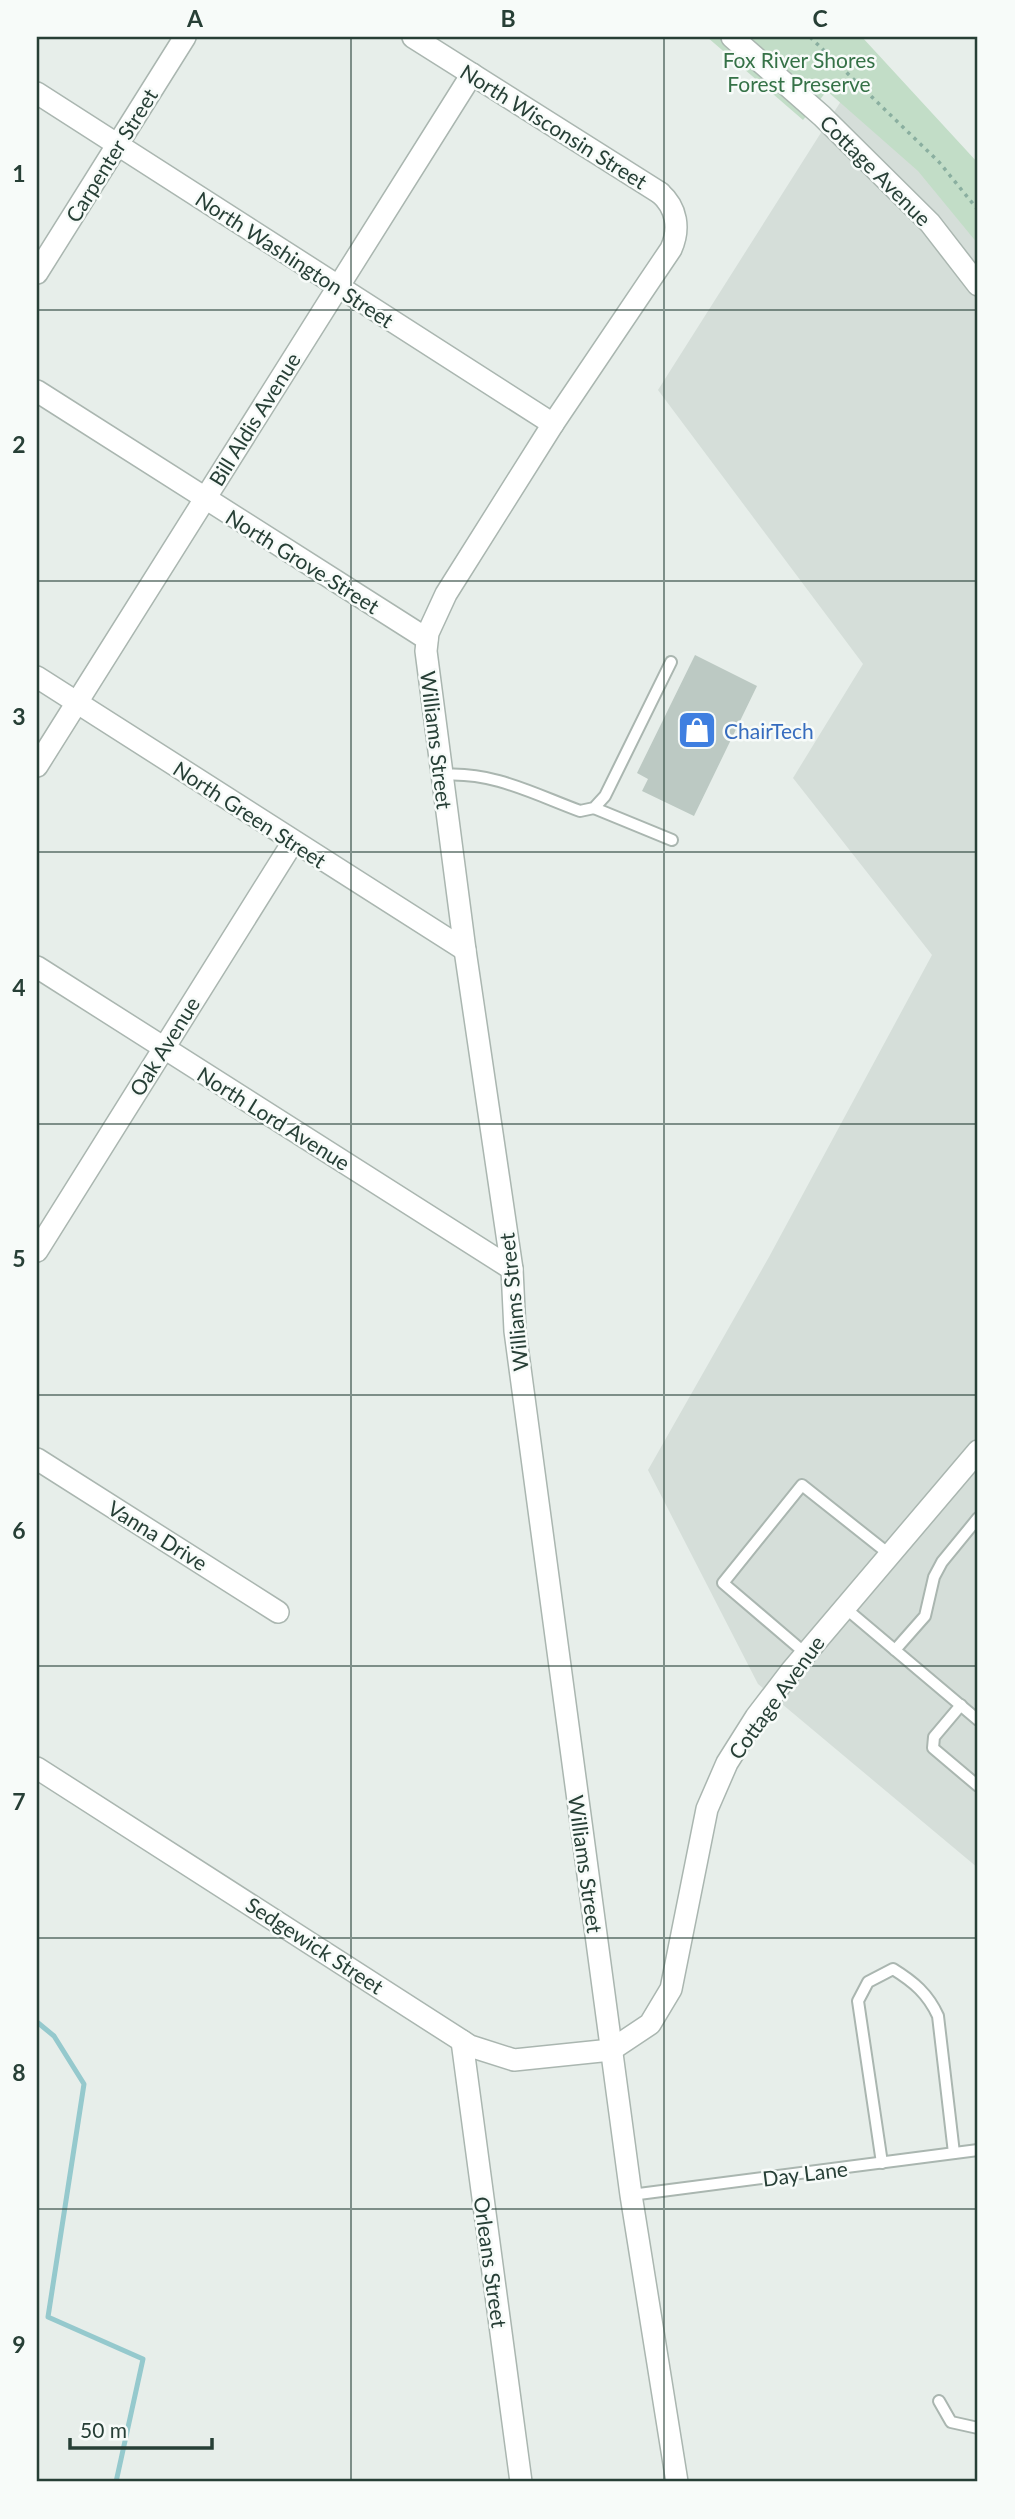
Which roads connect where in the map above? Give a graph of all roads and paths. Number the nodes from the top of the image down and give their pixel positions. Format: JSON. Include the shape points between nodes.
{"nodes":[{"id":1,"x":186,"y":37,"type":"edge"},
{"id":2,"x":413,"y":37,"type":"edge"},
{"id":3,"x":732,"y":37,"type":"edge"},
{"id":4,"x":810,"y":37,"type":"edge"},
{"id":5,"x":472,"y":74,"type":"junction"},
{"id":6,"x":37,"y":93,"type":"edge"},
{"id":7,"x":117,"y":144,"type":"junction"},
{"id":8,"x":660,"y":193,"type":"joint"},
{"id":9,"x":978,"y":210,"type":"edge"},
{"id":10,"x":37,"y":273,"type":"edge"},
{"id":11,"x":978,"y":285,"type":"edge"},
{"id":12,"x":337,"y":286,"type":"junction"},
{"id":13,"x":37,"y":391,"type":"edge"},
{"id":14,"x":553,"y":424,"type":"junction"},
{"id":15,"x":204,"y":498,"type":"junction"},
{"id":16,"x":427,"y":639,"type":"junction"},
{"id":17,"x":671,"y":662,"type":"dead end"},
{"id":18,"x":37,"y":677,"type":"edge"},
{"id":19,"x":76,"y":702,"type":"junction"},
{"id":20,"x":37,"y":765,"type":"edge"},
{"id":21,"x":442,"y":775,"type":"junction"},
{"id":22,"x":594,"y":808,"type":"junction"},
{"id":23,"x":672,"y":840,"type":"dead end"},
{"id":24,"x":293,"y":842,"type":"junction"},
{"id":25,"x":465,"y":950,"type":"junction"},
{"id":26,"x":37,"y":967,"type":"edge"},
{"id":27,"x":163,"y":1048,"type":"junction"},
{"id":28,"x":37,"y":1251,"type":"edge"},
{"id":29,"x":512,"y":1269,"type":"junction"},
{"id":30,"x":978,"y":1451,"type":"edge"},
{"id":31,"x":37,"y":1458,"type":"edge"},
{"id":32,"x":978,"y":1518,"type":"edge"},
{"id":33,"x":889,"y":1554,"type":"junction"},
{"id":34,"x":844,"y":1607,"type":"junction"},
{"id":35,"x":278,"y":1612,"type":"dead end"},
{"id":36,"x":895,"y":1650,"type":"junction"},
{"id":37,"x":805,"y":1653,"type":"junction"},
{"id":38,"x":961,"y":1705,"type":"junction"},
{"id":39,"x":978,"y":1720,"type":"edge"},
{"id":40,"x":40,"y":1777,"type":"edge"},
{"id":41,"x":978,"y":1786,"type":"edge"},
{"id":42,"x":462,"y":2041,"type":"junction"},
{"id":43,"x":611,"y":2050,"type":"junction"},
{"id":44,"x":978,"y":2150,"type":"edge"},
{"id":45,"x":954,"y":2153,"type":"junction"},
{"id":46,"x":882,"y":2163,"type":"junction"},
{"id":47,"x":631,"y":2195,"type":"junction"},
{"id":48,"x":939,"y":2401,"type":"dead end"},
{"id":49,"x":978,"y":2428,"type":"edge"},
{"id":50,"x":521,"y":2482,"type":"edge"},
{"id":51,"x":677,"y":2482,"type":"edge"}],
"edges":[{"from":1,"to":7,"type":"street","name":"Carpenter Street"},
{"from":2,"to":5,"type":"street","name":"North Wisconsin Street"},
{"from":3,"to":11,"type":"street","name":"Cottage Avenue","via":[[822,116],[930,223]]},
{"from":4,"to":9,"type":"path","via":[[939,162]]},
{"from":5,"to":8,"type":"street","name":"North Wisconsin Street"},
{"from":5,"to":12,"type":"street","name":"Bill Aldis Avenue"},
{"from":6,"to":7,"type":"street","name":"North Washington Street"},
{"from":7,"to":10,"type":"street","name":"Carpenter Street"},
{"from":7,"to":12,"type":"street","name":"North Washington Street"},
{"from":8,"to":14,"type":"street","name":"Williams Street","via":[[676,218],[674,244]]},
{"from":12,"to":14,"type":"street","name":"North Washington Street"},
{"from":12,"to":15,"type":"street","name":"Bill Aldis Avenue"},
{"from":13,"to":15,"type":"street","name":"North Grove Street"},
{"from":14,"to":16,"type":"street","name":"Williams Street","via":[[446,594]]},
{"from":15,"to":16,"type":"street","name":"North Grove Street"},
{"from":15,"to":19,"type":"street","name":"Bill Aldis Avenue"},
{"from":16,"to":21,"type":"street","name":"Williams Street"},
{"from":17,"to":22,"type":"lane","via":[[606,796]]},
{"from":18,"to":19,"type":"street","name":"North Green Street"},
{"from":19,"to":20,"type":"street","name":"Bill Aldis Avenue"},
{"from":19,"to":24,"type":"street","name":"North Green Street"},
{"from":21,"to":22,"type":"lane","via":[[469,773],[580,811]]},
{"from":21,"to":25,"type":"street","name":"Williams Street"},
{"from":22,"to":23,"type":"lane"},
{"from":24,"to":25,"type":"street","name":"North Green Street"},
{"from":24,"to":27,"type":"street","name":"Oak Avenue"},
{"from":25,"to":29,"type":"street","name":"Williams Street"},
{"from":26,"to":27,"type":"street","name":"North Lord Avenue"},
{"from":27,"to":28,"type":"street","name":"Oak Avenue"},
{"from":27,"to":29,"type":"street","name":"North Lord Avenue"},
{"from":29,"to":43,"type":"street","name":"Williams Street","via":[[514,1331]]},
{"from":30,"to":33,"type":"street","name":"Cottage Avenue"},
{"from":31,"to":35,"type":"street","name":"Vanna Drive"},
{"from":32,"to":36,"type":"lane","via":[[942,1562],[925,1616]]},
{"from":33,"to":34,"type":"street","name":"Cottage Avenue"},
{"from":33,"to":37,"type":"lane","via":[[802,1485],[723,1583]]},
{"from":34,"to":36,"type":"lane"},
{"from":34,"to":37,"type":"street","name":"Cottage Avenue"},
{"from":36,"to":38,"type":"lane"},
{"from":37,"to":43,"type":"street","name":"Cottage Avenue","via":[[755,1717],[727,1763],[707,1809],[671,1989],[650,2024]]},
{"from":38,"to":39,"type":"lane"},
{"from":38,"to":41,"type":"lane","via":[[934,1737],[933,1748]]},
{"from":40,"to":42,"type":"street","name":"Sedgewick Street"},
{"from":42,"to":43,"type":"street","name":"Sedgewick Street","via":[[514,2060]]},
{"from":42,"to":50,"type":"street","name":"Orleans Street"},
{"from":43,"to":47,"type":"street","name":"Williams Street"},
{"from":44,"to":45,"type":"lane","name":"Day Lane"},
{"from":45,"to":46,"type":"lane","name":"Day Lane"},
{"from":45,"to":46,"type":"lane","via":[[938,2016],[915,1982],[893,1969],[868,1982],[858,2001]]},
{"from":46,"to":47,"type":"lane","name":"Day Lane"},
{"from":47,"to":51,"type":"street","name":"Williams Street"},
{"from":48,"to":49,"type":"lane","via":[[951,2422]]}]}
